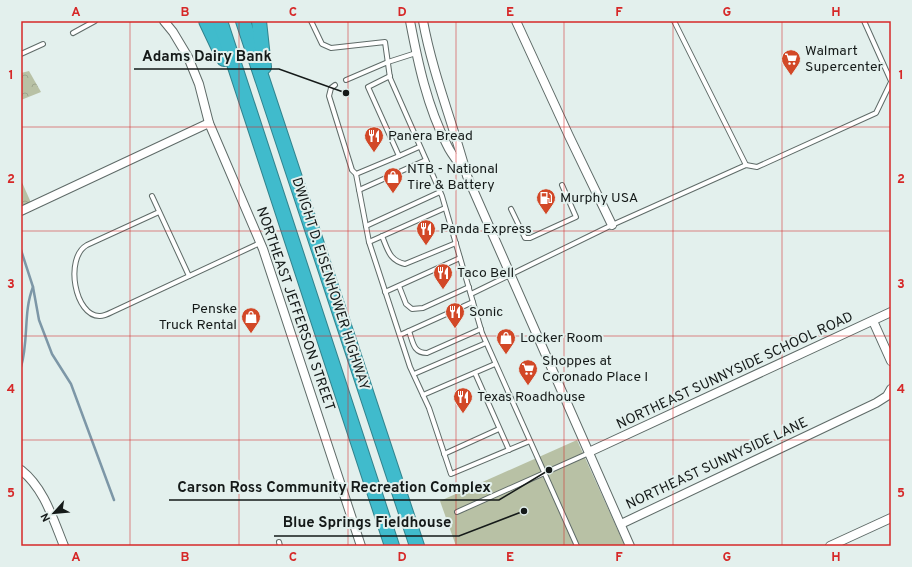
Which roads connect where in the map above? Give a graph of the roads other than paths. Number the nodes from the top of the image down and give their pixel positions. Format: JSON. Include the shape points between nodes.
{"nodes":[{"id":1,"x":85,"y":21,"type":"edge"},
{"id":2,"x":95,"y":21,"type":"edge"},
{"id":3,"x":164,"y":21,"type":"edge"},
{"id":4,"x":206,"y":21,"type":"edge"},
{"id":5,"x":220,"y":21,"type":"edge"},
{"id":6,"x":243,"y":21,"type":"edge"},
{"id":7,"x":259,"y":21,"type":"edge"},
{"id":8,"x":311,"y":21,"type":"edge"},
{"id":9,"x":410,"y":21,"type":"edge"},
{"id":10,"x":423,"y":21,"type":"edge"},
{"id":11,"x":516,"y":21,"type":"edge"},
{"id":12,"x":674,"y":21,"type":"edge"},
{"id":13,"x":864,"y":21,"type":"edge"},
{"id":14,"x":87,"y":26,"type":"junction"},
{"id":15,"x":73,"y":33,"type":"dead end"},
{"id":16,"x":43,"y":44,"type":"dead end"},
{"id":17,"x":416,"y":53,"type":"junction"},
{"id":18,"x":21,"y":54,"type":"edge"},
{"id":19,"x":388,"y":62,"type":"junction"},
{"id":20,"x":390,"y":76,"type":"junction"},
{"id":21,"x":346,"y":80,"type":"dead end"},
{"id":22,"x":891,"y":81,"type":"edge"},
{"id":23,"x":335,"y":86,"type":"dead end"},
{"id":24,"x":269,"y":99,"type":"junction"},
{"id":25,"x":209,"y":123,"type":"junction"},
{"id":26,"x":254,"y":124,"type":"junction"},
{"id":27,"x":419,"y":147,"type":"junction"},
{"id":28,"x":399,"y":156,"type":"junction"},
{"id":29,"x":426,"y":160,"type":"junction"},
{"id":30,"x":746,"y":165,"type":"junction"},
{"id":31,"x":356,"y":174,"type":"junction"},
{"id":32,"x":467,"y":176,"type":"junction"},
{"id":33,"x":562,"y":185,"type":"dead end"},
{"id":34,"x":359,"y":190,"type":"junction"},
{"id":35,"x":440,"y":192,"type":"junction"},
{"id":36,"x":152,"y":196,"type":"dead end"},
{"id":37,"x":446,"y":208,"type":"junction"},
{"id":38,"x":511,"y":209,"type":"dead end"},
{"id":39,"x":21,"y":211,"type":"edge"},
{"id":40,"x":159,"y":212,"type":"junction"},
{"id":41,"x":612,"y":225,"type":"junction"},
{"id":42,"x":366,"y":226,"type":"junction"},
{"id":43,"x":382,"y":236,"type":"junction"},
{"id":44,"x":369,"y":242,"type":"junction"},
{"id":45,"x":260,"y":243,"type":"junction"},
{"id":46,"x":456,"y":243,"type":"junction"},
{"id":47,"x":460,"y":258,"type":"junction"},
{"id":48,"x":511,"y":275,"type":"junction"},
{"id":49,"x":189,"y":276,"type":"junction"},
{"id":50,"x":399,"y":286,"type":"junction"},
{"id":51,"x":469,"y":287,"type":"junction"},
{"id":52,"x":385,"y":292,"type":"junction"},
{"id":53,"x":471,"y":294,"type":"junction"},
{"id":54,"x":473,"y":302,"type":"junction"},
{"id":55,"x":891,"y":312,"type":"edge"},
{"id":56,"x":873,"y":320,"type":"junction"},
{"id":57,"x":481,"y":330,"type":"junction"},
{"id":58,"x":409,"y":331,"type":"junction"},
{"id":59,"x":400,"y":335,"type":"junction"},
{"id":60,"x":486,"y":343,"type":"junction"},
{"id":61,"x":891,"y":361,"type":"edge"},
{"id":62,"x":495,"y":364,"type":"junction"},
{"id":63,"x":475,"y":373,"type":"junction"},
{"id":64,"x":414,"y":374,"type":"junction"},
{"id":65,"x":891,"y":390,"type":"edge"},
{"id":66,"x":423,"y":395,"type":"junction"},
{"id":67,"x":499,"y":429,"type":"junction"},
{"id":68,"x":530,"y":441,"type":"junction"},
{"id":69,"x":509,"y":450,"type":"junction"},
{"id":70,"x":589,"y":452,"type":"junction"},
{"id":71,"x":444,"y":454,"type":"junction"},
{"id":72,"x":21,"y":470,"type":"edge"},
{"id":73,"x":544,"y":473,"type":"junction"},
{"id":74,"x":457,"y":512,"type":"dead end"},
{"id":75,"x":891,"y":518,"type":"edge"},
{"id":76,"x":621,"y":524,"type":"junction"},
{"id":77,"x":64,"y":546,"type":"edge"},
{"id":78,"x":361,"y":546,"type":"edge"},
{"id":79,"x":392,"y":546,"type":"edge"},
{"id":80,"x":417,"y":546,"type":"edge"},
{"id":81,"x":577,"y":546,"type":"edge"},
{"id":82,"x":630,"y":546,"type":"edge"},
{"id":83,"x":830,"y":546,"type":"edge"}],
"edges":[{"from":1,"to":14,"type":"lane"},
{"from":2,"to":14,"type":"lane"},
{"from":3,"to":25,"type":"street","name":"NORTHEAST JEFFERSON STREET","via":[[188,57],[199,84]]},
{"from":4,"to":26,"type":"highway"},
{"from":5,"to":26,"type":"highway","name":"DWIGHT D. EISENHOWER HIGHWAY"},
{"from":6,"to":24,"type":"highway","name":"DWIGHT D. EISENHOWER HIGHWAY"},
{"from":7,"to":24,"type":"highway"},
{"from":8,"to":19,"type":"lane","via":[[322,44],[331,48],[385,42]]},
{"from":9,"to":17,"type":"street"},
{"from":10,"to":32,"type":"street","via":[[433,68],[459,143]]},
{"from":11,"to":41,"type":"street"},
{"from":12,"to":30,"type":"lane"},
{"from":13,"to":22,"type":"lane"},
{"from":14,"to":15,"type":"lane"},
{"from":16,"to":18,"type":"lane"},
{"from":17,"to":19,"type":"lane"},
{"from":17,"to":32,"type":"street","via":[[428,96],[447,145]]},
{"from":19,"to":20,"type":"lane"},
{"from":19,"to":21,"type":"lane"},
{"from":20,"to":27,"type":"lane"},
{"from":20,"to":28,"type":"lane","via":[[368,87]]},
{"from":22,"to":30,"type":"lane","via":[[876,113],[757,167]]},
{"from":23,"to":31,"type":"lane","via":[[331,88],[329,96],[352,170]]},
{"from":24,"to":80,"type":"highway","name":"DWIGHT D. EISENHOWER HIGHWAY"},
{"from":25,"to":39,"type":"street"},
{"from":25,"to":45,"type":"street","name":"NORTHEAST JEFFERSON STREET"},
{"from":26,"to":79,"type":"highway","name":"DWIGHT D. EISENHOWER HIGHWAY"},
{"from":27,"to":28,"type":"lane"},
{"from":27,"to":29,"type":"lane"},
{"from":28,"to":31,"type":"lane"},
{"from":29,"to":34,"type":"lane"},
{"from":29,"to":35,"type":"lane"},
{"from":30,"to":41,"type":"lane"},
{"from":31,"to":34,"type":"lane"},
{"from":32,"to":48,"type":"street"},
{"from":33,"to":38,"type":"lane","via":[[576,217],[525,238]]},
{"from":34,"to":42,"type":"lane"},
{"from":35,"to":37,"type":"lane"},
{"from":35,"to":42,"type":"lane"},
{"from":36,"to":40,"type":"lane"},
{"from":37,"to":43,"type":"lane"},
{"from":37,"to":46,"type":"lane"},
{"from":40,"to":49,"type":"lane"},
{"from":40,"to":49,"type":"lane","via":[[81,248],[75,268],[76,292],[92,313],[101,316]]},
{"from":41,"to":48,"type":"lane"},
{"from":42,"to":44,"type":"lane"},
{"from":43,"to":44,"type":"lane"},
{"from":43,"to":46,"type":"lane","via":[[391,258],[405,264]]},
{"from":44,"to":52,"type":"lane"},
{"from":45,"to":49,"type":"lane"},
{"from":45,"to":78,"type":"street","name":"NORTHEAST JEFFERSON STREET"},
{"from":46,"to":47,"type":"lane"},
{"from":47,"to":50,"type":"lane"},
{"from":47,"to":51,"type":"lane"},
{"from":48,"to":53,"type":"lane"},
{"from":48,"to":70,"type":"street"},
{"from":50,"to":51,"type":"lane","via":[[406,304],[412,309],[423,308]]},
{"from":50,"to":52,"type":"lane"},
{"from":51,"to":53,"type":"lane"},
{"from":52,"to":59,"type":"lane"},
{"from":53,"to":54,"type":"lane"},
{"from":54,"to":57,"type":"lane"},
{"from":54,"to":58,"type":"lane"},
{"from":55,"to":56,"type":"street","name":"NORTHEAST SUNNYSIDE SCHOOL ROAD"},
{"from":56,"to":61,"type":"street"},
{"from":56,"to":70,"type":"street","name":"NORTHEAST SUNNYSIDE SCHOOL ROAD"},
{"from":57,"to":58,"type":"lane","via":[[427,353],[416,351]]},
{"from":57,"to":60,"type":"lane"},
{"from":58,"to":59,"type":"lane"},
{"from":59,"to":64,"type":"lane"},
{"from":60,"to":62,"type":"lane"},
{"from":60,"to":64,"type":"lane"},
{"from":62,"to":63,"type":"lane"},
{"from":62,"to":68,"type":"lane"},
{"from":63,"to":66,"type":"lane"},
{"from":63,"to":67,"type":"lane"},
{"from":64,"to":66,"type":"lane"},
{"from":65,"to":76,"type":"street","name":"NORTHEAST SUNNYSIDE LANE","via":[[876,403]]},
{"from":66,"to":71,"type":"lane"},
{"from":67,"to":69,"type":"lane"},
{"from":67,"to":71,"type":"lane"},
{"from":68,"to":69,"type":"lane"},
{"from":68,"to":73,"type":"lane"},
{"from":69,"to":71,"type":"lane","via":[[451,474]]},
{"from":70,"to":73,"type":"lane"},
{"from":70,"to":76,"type":"street"},
{"from":72,"to":77,"type":"street","via":[[42,493]]},
{"from":73,"to":74,"type":"lane"},
{"from":73,"to":81,"type":"lane"},
{"from":75,"to":83,"type":"street"},
{"from":76,"to":82,"type":"street"}]}
